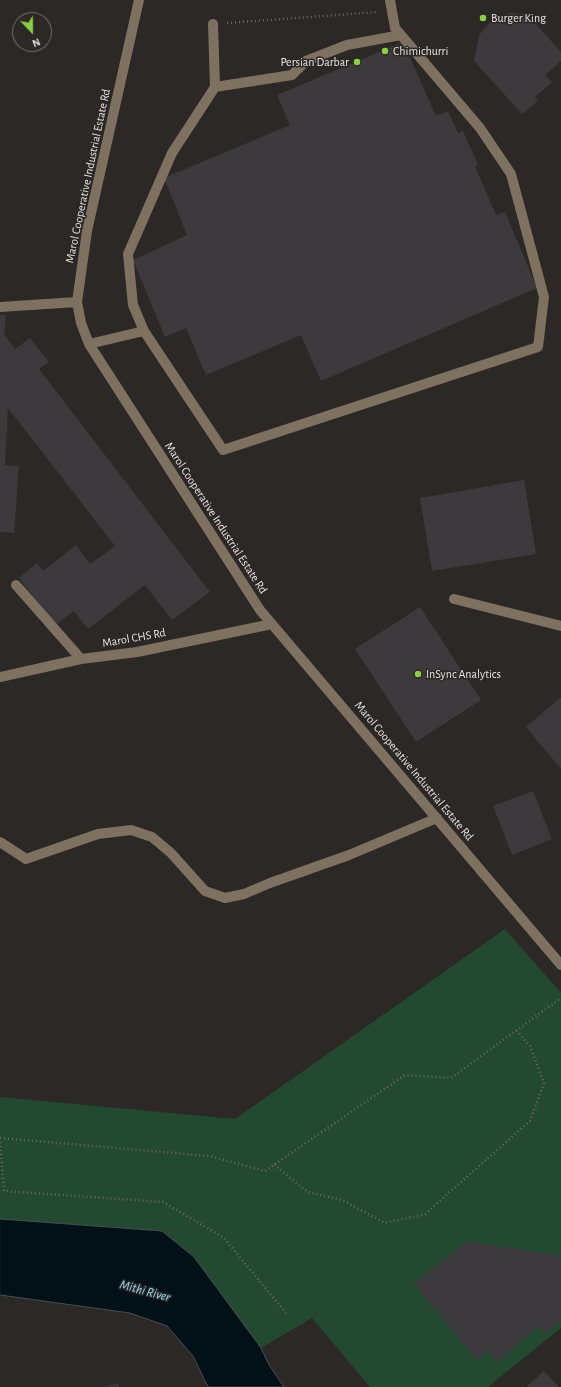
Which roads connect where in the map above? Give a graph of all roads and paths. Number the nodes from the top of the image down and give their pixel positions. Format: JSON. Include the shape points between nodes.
{"nodes":[{"id":1,"x":139,"y":0,"type":"edge"},
{"id":2,"x":390,"y":0,"type":"edge"},
{"id":3,"x":392,"y":11,"type":"junction"},
{"id":4,"x":213,"y":24,"type":"joint"},
{"id":5,"x":401,"y":35,"type":"junction"},
{"id":6,"x":215,"y":87,"type":"junction"},
{"id":7,"x":77,"y":302,"type":"junction"},
{"id":8,"x":0,"y":307,"type":"edge"},
{"id":9,"x":144,"y":332,"type":"junction"},
{"id":10,"x":89,"y":344,"type":"junction"},
{"id":11,"x":16,"y":585,"type":"dead end"},
{"id":12,"x":454,"y":599,"type":"dead end"},
{"id":13,"x":272,"y":624,"type":"junction"},
{"id":14,"x":561,"y":626,"type":"edge"},
{"id":15,"x":81,"y":660,"type":"junction"},
{"id":16,"x":0,"y":677,"type":"edge"},
{"id":17,"x":437,"y":818,"type":"junction"},
{"id":18,"x":0,"y":842,"type":"edge"},
{"id":19,"x":559,"y":960,"type":"edge"},
{"id":20,"x":561,"y":998,"type":"edge"},
{"id":21,"x":516,"y":1030,"type":"junction"},
{"id":22,"x":0,"y":1138,"type":"edge"},
{"id":23,"x":0,"y":1142,"type":"edge"},
{"id":24,"x":274,"y":1166,"type":"junction"},
{"id":25,"x":286,"y":1313,"type":"dead end"}],
"edges":[{"from":1,"to":7,"type":"street","name":"Marol Cooperative Industrial Estate Rd","via":[[87,231]]},
{"from":2,"to":3,"type":"street"},
{"from":3,"to":4,"type":"path"},
{"from":3,"to":5,"type":"street","via":[[395,28]]},
{"from":4,"to":6,"type":"street"},
{"from":5,"to":6,"type":"street","via":[[347,44],[306,61],[292,75]]},
{"from":5,"to":9,"type":"street","via":[[480,128],[511,174],[544,298],[538,347],[223,450]]},
{"from":6,"to":9,"type":"street","via":[[172,153],[128,254],[133,305]]},
{"from":7,"to":8,"type":"street"},
{"from":7,"to":10,"type":"street","name":"Marol Cooperative Industrial Estate Rd"},
{"from":9,"to":10,"type":"street"},
{"from":10,"to":13,"type":"street","name":"Marol Cooperative Industrial Estate Rd","via":[[260,610]]},
{"from":11,"to":15,"type":"street"},
{"from":12,"to":14,"type":"street"},
{"from":13,"to":15,"type":"street","name":"Marol CHS Rd","via":[[137,652]]},
{"from":13,"to":17,"type":"street","name":"Marol Cooperative Industrial Estate Rd"},
{"from":15,"to":16,"type":"street","name":"Marol CHS Rd"},
{"from":17,"to":18,"type":"street","via":[[349,855],[244,894],[225,898],[205,891],[171,853],[152,837],[131,830],[98,834],[26,859]]},
{"from":17,"to":19,"type":"street","name":"Marol Cooperative Industrial Estate Rd"},
{"from":20,"to":21,"type":"path"},
{"from":21,"to":24,"type":"path","via":[[451,1078],[406,1075]]},
{"from":21,"to":24,"type":"path","via":[[530,1046],[544,1083],[530,1122],[425,1214],[385,1223],[342,1200],[308,1192]]},
{"from":22,"to":24,"type":"path","via":[[210,1156],[265,1171]]},
{"from":23,"to":25,"type":"path","via":[[4,1191],[163,1202],[224,1238]]}]}
